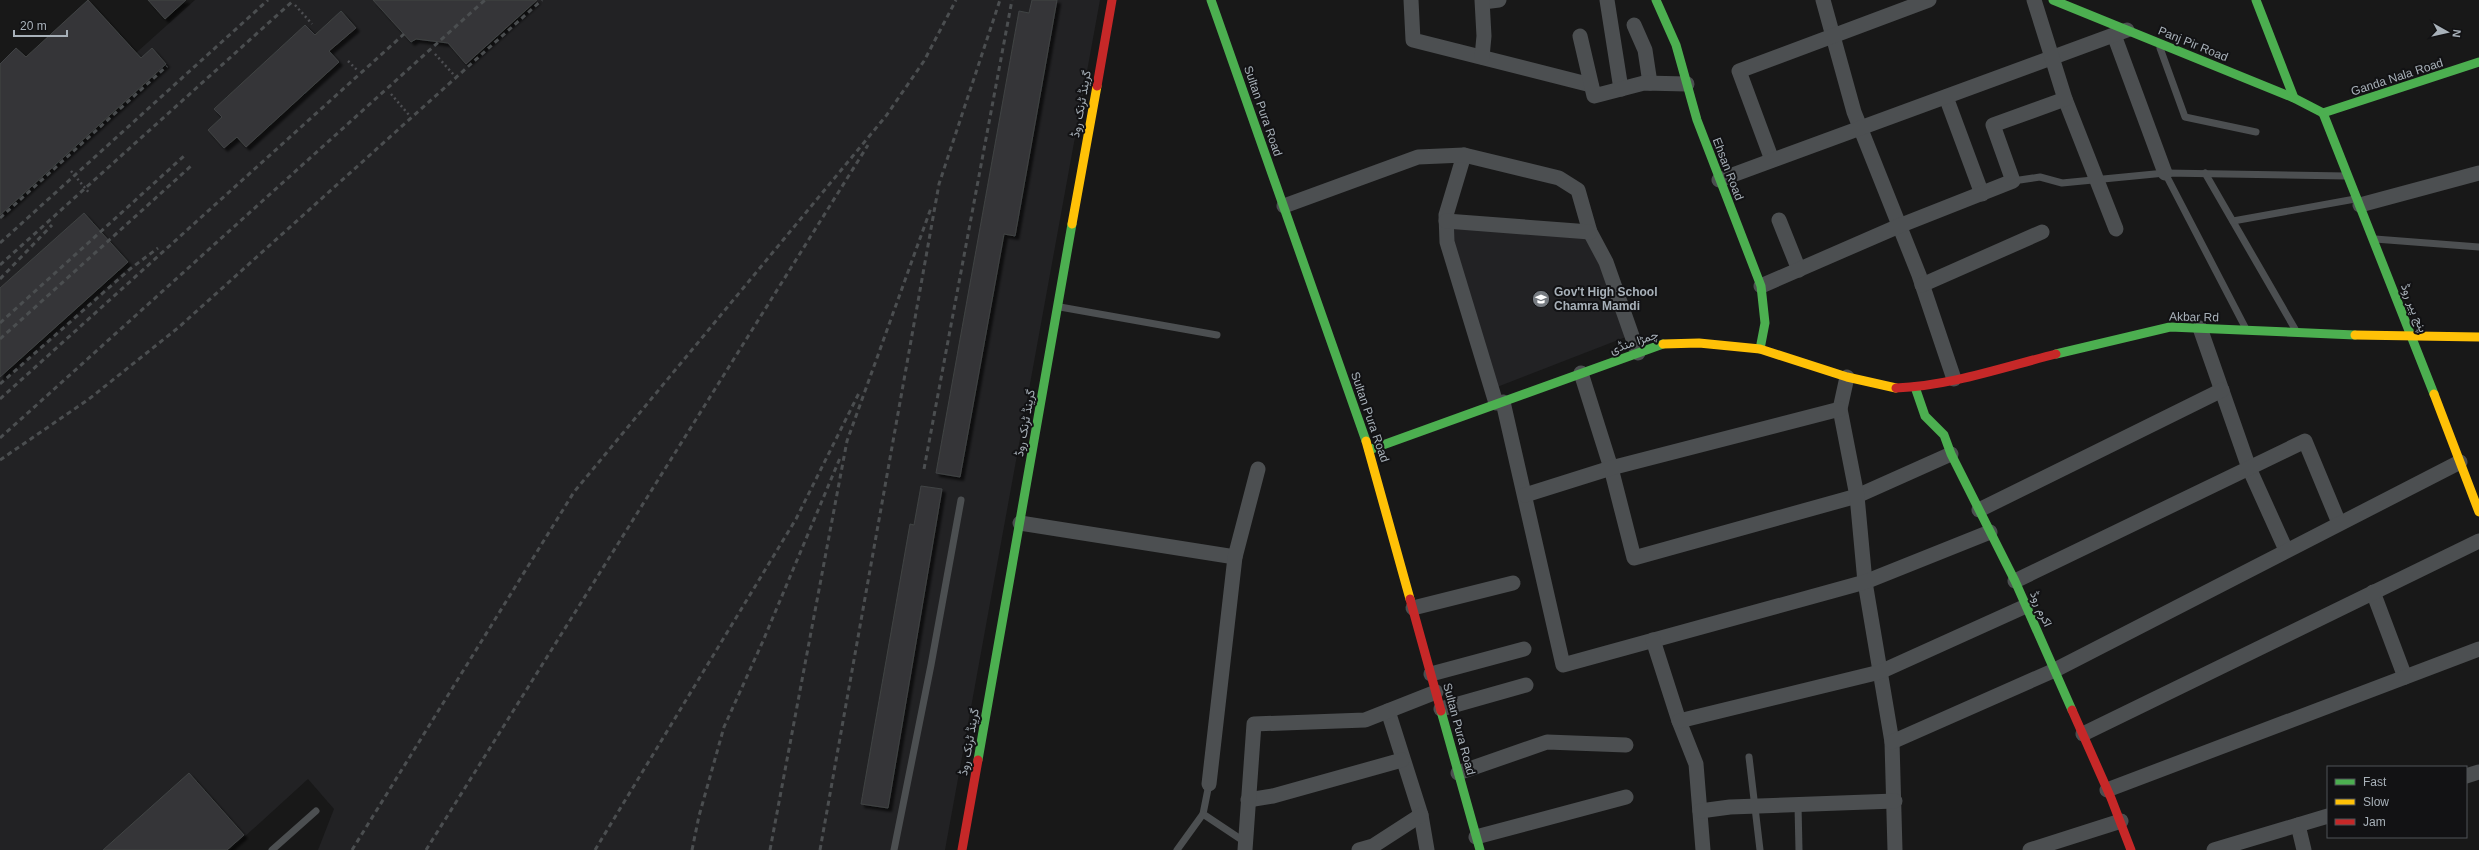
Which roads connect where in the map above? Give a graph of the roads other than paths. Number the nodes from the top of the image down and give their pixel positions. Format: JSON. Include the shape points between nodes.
{"nodes":[{"id":1,"x":1112,"y":0,"type":"edge"},
{"id":2,"x":1211,"y":0,"type":"edge"},
{"id":3,"x":1411,"y":0,"type":"edge"},
{"id":4,"x":1499,"y":0,"type":"edge"},
{"id":5,"x":1607,"y":0,"type":"edge"},
{"id":6,"x":1656,"y":0,"type":"edge"},
{"id":7,"x":1823,"y":0,"type":"edge"},
{"id":8,"x":1929,"y":0,"type":"edge"},
{"id":9,"x":2034,"y":0,"type":"edge"},
{"id":10,"x":2053,"y":0,"type":"edge"},
{"id":11,"x":2256,"y":0,"type":"edge"},
{"id":12,"x":1482,"y":1,"type":"edge"},
{"id":13,"x":1634,"y":25,"type":"dead end"},
{"id":14,"x":2121,"y":32,"type":"junction"},
{"id":15,"x":1580,"y":36,"type":"dead end"},
{"id":16,"x":1833,"y":36,"type":"junction"},
{"id":17,"x":2158,"y":42,"type":"junction"},
{"id":18,"x":1482,"y":57,"type":"junction"},
{"id":19,"x":2052,"y":58,"type":"junction"},
{"id":20,"x":2479,"y":62,"type":"edge"},
{"id":21,"x":1650,"y":83,"type":"junction"},
{"id":22,"x":1687,"y":84,"type":"junction"},
{"id":23,"x":1591,"y":85,"type":"junction"},
{"id":24,"x":1621,"y":89,"type":"junction"},
{"id":25,"x":1946,"y":97,"type":"junction"},
{"id":26,"x":2294,"y":98,"type":"junction"},
{"id":27,"x":2066,"y":99,"type":"junction"},
{"id":28,"x":2323,"y":114,"type":"junction"},
{"id":29,"x":1861,"y":128,"type":"junction"},
{"id":30,"x":2256,"y":132,"type":"dead end"},
{"id":31,"x":1464,"y":155,"type":"junction"},
{"id":32,"x":1772,"y":160,"type":"junction"},
{"id":33,"x":2165,"y":173,"type":"junction"},
{"id":34,"x":2205,"y":173,"type":"junction"},
{"id":35,"x":2479,"y":173,"type":"edge"},
{"id":36,"x":2348,"y":176,"type":"junction"},
{"id":37,"x":1719,"y":180,"type":"junction"},
{"id":38,"x":2096,"y":180,"type":"junction"},
{"id":39,"x":2014,"y":182,"type":"junction"},
{"id":40,"x":1982,"y":194,"type":"junction"},
{"id":41,"x":2359,"y":202,"type":"junction"},
{"id":42,"x":1284,"y":206,"type":"junction"},
{"id":43,"x":1779,"y":220,"type":"dead end"},
{"id":44,"x":2232,"y":221,"type":"junction"},
{"id":45,"x":1446,"y":222,"type":"junction"},
{"id":46,"x":1900,"y":226,"type":"junction"},
{"id":47,"x":2116,"y":229,"type":"dead end"},
{"id":48,"x":1590,"y":232,"type":"junction"},
{"id":49,"x":2042,"y":232,"type":"dead end"},
{"id":50,"x":2373,"y":239,"type":"junction"},
{"id":51,"x":2479,"y":246,"type":"edge"},
{"id":52,"x":1799,"y":270,"type":"junction"},
{"id":53,"x":1922,"y":285,"type":"junction"},
{"id":54,"x":1761,"y":286,"type":"junction"},
{"id":55,"x":1058,"y":307,"type":"junction"},
{"id":56,"x":2200,"y":328,"type":"junction"},
{"id":57,"x":2247,"y":330,"type":"junction"},
{"id":58,"x":2297,"y":332,"type":"junction"},
{"id":59,"x":1217,"y":335,"type":"dead end"},
{"id":60,"x":2412,"y":337,"type":"junction"},
{"id":61,"x":2479,"y":340,"type":"edge"},
{"id":62,"x":1760,"y":349,"type":"junction"},
{"id":63,"x":1638,"y":353,"type":"junction"},
{"id":64,"x":1581,"y":373,"type":"junction"},
{"id":65,"x":1847,"y":377,"type":"junction"},
{"id":66,"x":1954,"y":379,"type":"junction"},
{"id":67,"x":1915,"y":387,"type":"junction"},
{"id":68,"x":2222,"y":390,"type":"junction"},
{"id":69,"x":1500,"y":402,"type":"junction"},
{"id":70,"x":1840,"y":409,"type":"junction"},
{"id":71,"x":1370,"y":450,"type":"junction"},
{"id":72,"x":1951,"y":454,"type":"junction"},
{"id":73,"x":2460,"y":462,"type":"junction"},
{"id":74,"x":1611,"y":468,"type":"junction"},
{"id":75,"x":2249,"y":468,"type":"junction"},
{"id":76,"x":1258,"y":470,"type":"dead end"},
{"id":77,"x":1525,"y":495,"type":"junction"},
{"id":78,"x":1857,"y":496,"type":"junction"},
{"id":79,"x":961,"y":500,"type":"dead end"},
{"id":80,"x":1979,"y":510,"type":"junction"},
{"id":81,"x":2479,"y":512,"type":"edge"},
{"id":82,"x":1020,"y":523,"type":"junction"},
{"id":83,"x":2340,"y":523,"type":"junction"},
{"id":84,"x":1990,"y":532,"type":"junction"},
{"id":85,"x":2479,"y":541,"type":"edge"},
{"id":86,"x":2286,"y":550,"type":"junction"},
{"id":87,"x":1235,"y":557,"type":"junction"},
{"id":88,"x":2015,"y":581,"type":"junction"},
{"id":89,"x":1865,"y":582,"type":"junction"},
{"id":90,"x":1513,"y":583,"type":"dead end"},
{"id":91,"x":2373,"y":592,"type":"junction"},
{"id":92,"x":2026,"y":606,"type":"junction"},
{"id":93,"x":1413,"y":608,"type":"junction"},
{"id":94,"x":1653,"y":640,"type":"junction"},
{"id":95,"x":1524,"y":649,"type":"dead end"},
{"id":96,"x":2479,"y":649,"type":"edge"},
{"id":97,"x":2055,"y":670,"type":"junction"},
{"id":98,"x":1880,"y":672,"type":"junction"},
{"id":99,"x":1431,"y":674,"type":"junction"},
{"id":100,"x":2405,"y":677,"type":"junction"},
{"id":101,"x":1526,"y":685,"type":"dead end"},
{"id":102,"x":1436,"y":692,"type":"junction"},
{"id":103,"x":1441,"y":709,"type":"junction"},
{"id":104,"x":1388,"y":711,"type":"junction"},
{"id":105,"x":1679,"y":721,"type":"junction"},
{"id":106,"x":2083,"y":734,"type":"junction"},
{"id":107,"x":1892,"y":742,"type":"junction"},
{"id":108,"x":1626,"y":745,"type":"dead end"},
{"id":109,"x":1749,"y":757,"type":"dead end"},
{"id":110,"x":1402,"y":760,"type":"junction"},
{"id":111,"x":2479,"y":772,"type":"edge"},
{"id":112,"x":1458,"y":773,"type":"junction"},
{"id":113,"x":2467,"y":776,"type":"edge"},
{"id":114,"x":1209,"y":784,"type":"joint"},
{"id":115,"x":2107,"y":790,"type":"junction"},
{"id":116,"x":1626,"y":797,"type":"dead end"},
{"id":117,"x":1248,"y":800,"type":"junction"},
{"id":118,"x":1895,"y":801,"type":"junction"},
{"id":119,"x":1798,"y":804,"type":"junction"},
{"id":120,"x":1755,"y":806,"type":"junction"},
{"id":121,"x":316,"y":811,"type":"dead end"},
{"id":122,"x":1700,"y":811,"type":"junction"},
{"id":123,"x":1203,"y":814,"type":"junction"},
{"id":124,"x":1421,"y":815,"type":"junction"},
{"id":125,"x":2327,"y":816,"type":"edge"},
{"id":126,"x":2121,"y":822,"type":"junction"},
{"id":127,"x":2298,"y":825,"type":"junction"},
{"id":128,"x":1478,"y":844,"type":"edge"},
{"id":129,"x":1245,"y":846,"type":"edge"},
{"id":130,"x":2237,"y":847,"type":"edge"},
{"id":131,"x":272,"y":850,"type":"edge"},
{"id":132,"x":894,"y":850,"type":"edge"},
{"id":133,"x":962,"y":850,"type":"edge"},
{"id":134,"x":1177,"y":850,"type":"edge"},
{"id":135,"x":1359,"y":850,"type":"edge"},
{"id":136,"x":1427,"y":850,"type":"edge"},
{"id":137,"x":1702,"y":850,"type":"edge"},
{"id":138,"x":1760,"y":850,"type":"edge"},
{"id":139,"x":1799,"y":850,"type":"edge"},
{"id":140,"x":1895,"y":850,"type":"edge"},
{"id":141,"x":2030,"y":850,"type":"edge"},
{"id":142,"x":2131,"y":850,"type":"edge"},
{"id":143,"x":2214,"y":850,"type":"edge"},
{"id":144,"x":2304,"y":850,"type":"edge"}],
"edges":[{"from":1,"to":55,"type":"main road","name":"گرینڈ ٹرنک روڈ"},
{"from":2,"to":42,"type":"main road","name":"Sultan Pura Road"},
{"from":3,"to":18,"type":"street","via":[[1413,40]]},
{"from":4,"to":12,"type":"street"},
{"from":5,"to":24,"type":"street"},
{"from":6,"to":22,"type":"main road","name":"Ehsan Road","via":[[1676,45]]},
{"from":7,"to":16,"type":"street"},
{"from":8,"to":16,"type":"street"},
{"from":9,"to":19,"type":"street"},
{"from":10,"to":14,"type":"main road","name":"Panj Pir Road"},
{"from":11,"to":26,"type":"main road"},
{"from":12,"to":18,"type":"street"},
{"from":13,"to":21,"type":"street","via":[[1645,50]]},
{"from":14,"to":17,"type":"main road","name":"Panj Pir Road"},
{"from":14,"to":19,"type":"street"},
{"from":14,"to":33,"type":"street"},
{"from":15,"to":23,"type":"street"},
{"from":16,"to":29,"type":"street"},
{"from":16,"to":32,"type":"street","via":[[1739,71]]},
{"from":17,"to":26,"type":"main road","name":"Panj Pir Road"},
{"from":17,"to":30,"type":"lane","via":[[2185,117]]},
{"from":18,"to":23,"type":"street"},
{"from":19,"to":25,"type":"street"},
{"from":19,"to":27,"type":"street"},
{"from":20,"to":28,"type":"main road","name":"Ganda Nala Road"},
{"from":21,"to":22,"type":"street"},
{"from":21,"to":24,"type":"street"},
{"from":22,"to":37,"type":"main road","name":"Ehsan Road"},
{"from":23,"to":24,"type":"street","via":[[1594,96]]},
{"from":25,"to":29,"type":"street"},
{"from":25,"to":40,"type":"street"},
{"from":26,"to":28,"type":"main road","name":"Panj Pir Road"},
{"from":27,"to":38,"type":"street"},
{"from":27,"to":39,"type":"street","via":[[1993,125]]},
{"from":28,"to":36,"type":"main road","name":"پنج پیر روڈ"},
{"from":29,"to":32,"type":"street"},
{"from":29,"to":46,"type":"street"},
{"from":31,"to":42,"type":"street","via":[[1418,157]]},
{"from":31,"to":45,"type":"street"},
{"from":31,"to":48,"type":"street","via":[[1559,178],[1578,190]]},
{"from":32,"to":37,"type":"street"},
{"from":33,"to":34,"type":"lane"},
{"from":33,"to":38,"type":"lane"},
{"from":33,"to":57,"type":"lane"},
{"from":34,"to":36,"type":"lane"},
{"from":34,"to":44,"type":"lane"},
{"from":35,"to":41,"type":"street"},
{"from":36,"to":41,"type":"main road","name":"پنج پیر روڈ"},
{"from":37,"to":54,"type":"main road","name":"Ehsan Road"},
{"from":38,"to":39,"type":"lane","via":[[2062,184],[2040,177]]},
{"from":38,"to":47,"type":"street"},
{"from":39,"to":40,"type":"street"},
{"from":40,"to":46,"type":"street"},
{"from":41,"to":44,"type":"lane"},
{"from":41,"to":50,"type":"main road","name":"پنج پیر روڈ"},
{"from":42,"to":71,"type":"main road","name":"Sultan Pura Road"},
{"from":43,"to":52,"type":"street"},
{"from":44,"to":58,"type":"lane"},
{"from":45,"to":48,"type":"street"},
{"from":45,"to":69,"type":"street","via":[[1447,242]]},
{"from":46,"to":52,"type":"street"},
{"from":46,"to":53,"type":"street"},
{"from":48,"to":63,"type":"street","via":[[1606,262]]},
{"from":49,"to":53,"type":"street"},
{"from":50,"to":51,"type":"lane"},
{"from":50,"to":60,"type":"main road","name":"پنج پیر روڈ"},
{"from":52,"to":54,"type":"street"},
{"from":53,"to":66,"type":"street"},
{"from":54,"to":62,"type":"main road","name":"Ehsan Road","via":[[1764,323]]},
{"from":55,"to":59,"type":"lane"},
{"from":55,"to":82,"type":"main road","name":"گرینڈ ٹرنک روڈ"},
{"from":56,"to":57,"type":"main road","name":"Akbar Rd"},
{"from":56,"to":66,"type":"main road","name":"Akbar Rd","via":[[2170,326]]},
{"from":56,"to":68,"type":"street"},
{"from":57,"to":58,"type":"main road","name":"Akbar Rd"},
{"from":58,"to":60,"type":"main road","name":"Akbar Rd"},
{"from":60,"to":61,"type":"main road","name":"Akbar Rd"},
{"from":60,"to":73,"type":"main road","name":"پنج پیر روڈ"},
{"from":62,"to":63,"type":"main road","name":"چمڑا منڈی","via":[[1699,342],[1661,344]]},
{"from":62,"to":65,"type":"main road","name":"چمڑا منڈی"},
{"from":63,"to":64,"type":"main road","name":"چمڑا منڈی"},
{"from":64,"to":69,"type":"main road","name":"چمڑا منڈی"},
{"from":64,"to":74,"type":"street"},
{"from":65,"to":67,"type":"main road","name":"چمڑا منڈی","via":[[1891,388]]},
{"from":65,"to":70,"type":"street"},
{"from":66,"to":67,"type":"main road","name":"Akbar Rd"},
{"from":67,"to":72,"type":"main road","name":"اکرم روڈ","via":[[1925,416],[1944,436]]},
{"from":68,"to":75,"type":"street"},
{"from":68,"to":80,"type":"street"},
{"from":69,"to":71,"type":"main road","name":"چمڑا منڈی"},
{"from":69,"to":77,"type":"street"},
{"from":70,"to":74,"type":"street"},
{"from":70,"to":78,"type":"street"},
{"from":71,"to":93,"type":"main road","name":"Sultan Pura Road"},
{"from":72,"to":78,"type":"street"},
{"from":72,"to":80,"type":"main road","name":"اکرم روڈ"},
{"from":73,"to":81,"type":"main road","name":"پنج پیر روڈ"},
{"from":73,"to":83,"type":"street"},
{"from":74,"to":77,"type":"street"},
{"from":74,"to":78,"type":"street","via":[[1634,558]]},
{"from":75,"to":83,"type":"street","via":[[2305,441]]},
{"from":75,"to":86,"type":"street"},
{"from":75,"to":88,"type":"street"},
{"from":76,"to":87,"type":"street"},
{"from":77,"to":94,"type":"street","via":[[1564,665]]},
{"from":78,"to":89,"type":"street"},
{"from":79,"to":132,"type":"lane"},
{"from":80,"to":84,"type":"main road","name":"اکرم روڈ"},
{"from":82,"to":87,"type":"street"},
{"from":82,"to":133,"type":"main road","name":"گرینڈ ٹرنک روڈ"},
{"from":83,"to":86,"type":"street"},
{"from":84,"to":88,"type":"main road","name":"اکرم روڈ"},
{"from":84,"to":89,"type":"street"},
{"from":85,"to":91,"type":"street"},
{"from":86,"to":97,"type":"street"},
{"from":87,"to":114,"type":"street"},
{"from":88,"to":92,"type":"main road","name":"اکرم روڈ"},
{"from":89,"to":94,"type":"street"},
{"from":89,"to":98,"type":"street"},
{"from":90,"to":93,"type":"street"},
{"from":91,"to":100,"type":"street"},
{"from":91,"to":106,"type":"street"},
{"from":92,"to":97,"type":"main road","name":"اکرم روڈ"},
{"from":92,"to":98,"type":"street"},
{"from":93,"to":99,"type":"main road","name":"Sultan Pura Road"},
{"from":94,"to":105,"type":"street"},
{"from":95,"to":99,"type":"street"},
{"from":96,"to":100,"type":"street"},
{"from":97,"to":106,"type":"main road","name":"اکرم روڈ"},
{"from":97,"to":107,"type":"street"},
{"from":98,"to":105,"type":"street"},
{"from":98,"to":107,"type":"street"},
{"from":99,"to":102,"type":"main road","name":"Sultan Pura Road"},
{"from":100,"to":115,"type":"street"},
{"from":101,"to":103,"type":"street"},
{"from":102,"to":103,"type":"main road","name":"Sultan Pura Road"},
{"from":102,"to":104,"type":"street"},
{"from":103,"to":112,"type":"main road","name":"Sultan Pura Road"},
{"from":104,"to":110,"type":"street"},
{"from":104,"to":117,"type":"street","via":[[1365,720],[1254,724]]},
{"from":105,"to":122,"type":"street","via":[[1696,764]]},
{"from":106,"to":115,"type":"main road","name":"اکرم روڈ"},
{"from":107,"to":118,"type":"street"},
{"from":108,"to":112,"type":"street","via":[[1547,742]]},
{"from":109,"to":120,"type":"lane"},
{"from":110,"to":117,"type":"street","via":[[1273,796]]},
{"from":110,"to":124,"type":"street"},
{"from":111,"to":113,"type":"street"},
{"from":112,"to":128,"type":"main road","name":"Sultan Pura Road"},
{"from":114,"to":123,"type":"lane"},
{"from":115,"to":126,"type":"main road","name":"اکرم روڈ"},
{"from":116,"to":128,"type":"street"},
{"from":117,"to":129,"type":"street"},
{"from":118,"to":119,"type":"street"},
{"from":118,"to":140,"type":"street"},
{"from":119,"to":120,"type":"street"},
{"from":119,"to":139,"type":"lane"},
{"from":120,"to":122,"type":"street"},
{"from":120,"to":138,"type":"lane"},
{"from":121,"to":131,"type":"lane"},
{"from":122,"to":137,"type":"street"},
{"from":123,"to":129,"type":"lane"},
{"from":123,"to":134,"type":"lane"},
{"from":124,"to":135,"type":"street","via":[[1372,846]]},
{"from":124,"to":136,"type":"street"},
{"from":125,"to":127,"type":"street"},
{"from":126,"to":141,"type":"street"},
{"from":126,"to":142,"type":"main road","name":"اکرم روڈ"},
{"from":127,"to":130,"type":"street"},
{"from":127,"to":144,"type":"street"},
{"from":130,"to":143,"type":"street"}]}
